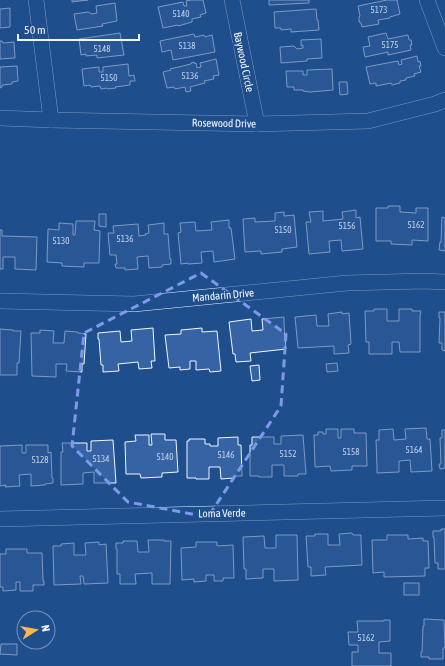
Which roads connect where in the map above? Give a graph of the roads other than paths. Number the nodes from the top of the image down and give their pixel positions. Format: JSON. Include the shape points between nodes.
{"nodes":[{"id":1,"x":36,"y":0,"type":"edge"},
{"id":2,"x":232,"y":0,"type":"edge"},
{"id":3,"x":427,"y":0,"type":"edge"},
{"id":4,"x":445,"y":48,"type":"edge"},
{"id":5,"x":445,"y":100,"type":"edge"},
{"id":6,"x":0,"y":118,"type":"edge"},
{"id":7,"x":51,"y":120,"type":"junction"},
{"id":8,"x":257,"y":124,"type":"junction"},
{"id":9,"x":445,"y":282,"type":"edge"},
{"id":10,"x":0,"y":301,"type":"edge"},
{"id":11,"x":445,"y":508,"type":"edge"},
{"id":12,"x":0,"y":519,"type":"edge"}],
"edges":[{"from":1,"to":7,"type":"street"},
{"from":2,"to":8,"type":"street","name":"Baywood Circle"},
{"from":3,"to":4,"type":"street"},
{"from":5,"to":8,"type":"street","name":"Rosewood Drive","via":[[368,121]]},
{"from":6,"to":7,"type":"street","name":"Rosewood Drive"},
{"from":7,"to":8,"type":"street","name":"Rosewood Drive"},
{"from":9,"to":10,"type":"street","name":"Mandarin Drive","via":[[424,280],[346,283],[134,304]]},
{"from":11,"to":12,"type":"street","name":"Loma Verde"}]}
